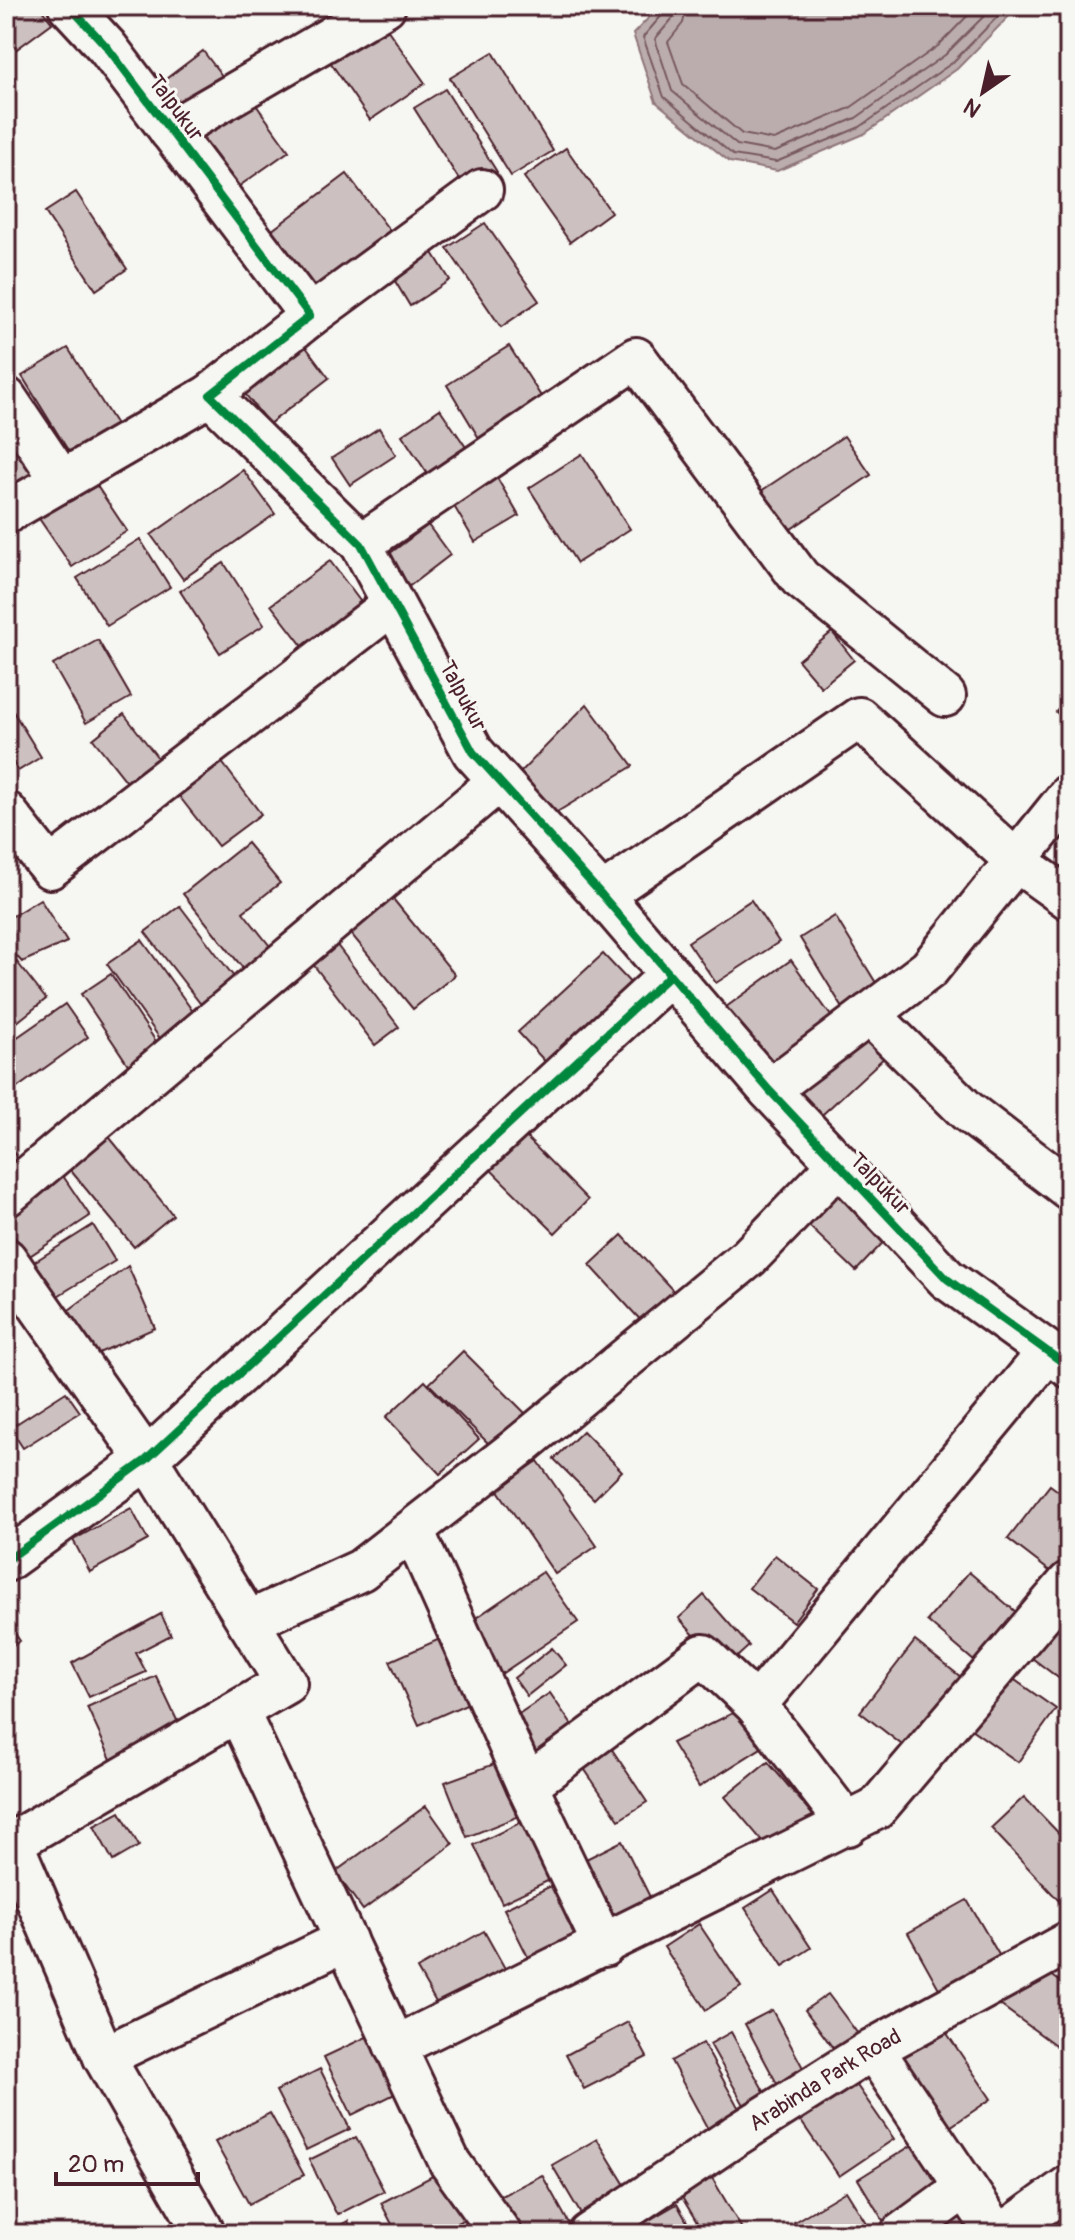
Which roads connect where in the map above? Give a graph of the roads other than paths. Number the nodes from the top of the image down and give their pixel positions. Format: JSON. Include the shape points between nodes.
{"nodes":[{"id":1,"x":69,"y":6,"type":"edge"},
{"id":2,"x":385,"y":6,"type":"edge"},
{"id":3,"x":170,"y":131,"type":"junction"},
{"id":4,"x":482,"y":190,"type":"dead end"},
{"id":5,"x":310,"y":316,"type":"junction"},
{"id":6,"x":210,"y":395,"type":"junction"},
{"id":7,"x":6,"y":398,"type":"edge"},
{"id":8,"x":62,"y":481,"type":"junction"},
{"id":9,"x":6,"y":513,"type":"edge"},
{"id":10,"x":361,"y":544,"type":"junction"},
{"id":11,"x":393,"y":604,"type":"junction"},
{"id":12,"x":945,"y":696,"type":"dead end"},
{"id":13,"x":499,"y":781,"type":"junction"},
{"id":14,"x":1069,"y":795,"type":"edge"},
{"id":15,"x":6,"y":812,"type":"edge"},
{"id":16,"x":1016,"y":861,"type":"junction"},
{"id":17,"x":602,"y":895,"type":"junction"},
{"id":18,"x":1069,"y":899,"type":"edge"},
{"id":19,"x":669,"y":976,"type":"junction"},
{"id":20,"x":869,"y":1014,"type":"junction"},
{"id":21,"x":769,"y":1090,"type":"junction"},
{"id":22,"x":837,"y":1166,"type":"junction"},
{"id":23,"x":1069,"y":1189,"type":"edge"},
{"id":24,"x":6,"y":1196,"type":"edge"},
{"id":25,"x":6,"y":1259,"type":"edge"},
{"id":26,"x":1058,"y":1360,"type":"edge"},
{"id":27,"x":146,"y":1460,"type":"junction"},
{"id":28,"x":413,"y":1530,"type":"junction"},
{"id":29,"x":6,"y":1561,"type":"edge"},
{"id":30,"x":1069,"y":1582,"type":"edge"},
{"id":31,"x":248,"y":1622,"type":"junction"},
{"id":32,"x":756,"y":1705,"type":"junction"},
{"id":33,"x":239,"y":1713,"type":"junction"},
{"id":34,"x":527,"y":1785,"type":"junction"},
{"id":35,"x":848,"y":1825,"type":"junction"},
{"id":36,"x":9,"y":1844,"type":"edge"},
{"id":37,"x":346,"y":1940,"type":"junction"},
{"id":38,"x":1069,"y":1942,"type":"edge"},
{"id":39,"x":604,"y":1946,"type":"junction"},
{"id":40,"x":395,"y":2047,"type":"junction"},
{"id":41,"x":873,"y":2049,"type":"junction"},
{"id":42,"x":104,"y":2057,"type":"junction"},
{"id":43,"x":1069,"y":2186,"type":"edge"},
{"id":44,"x":964,"y":2188,"type":"junction"},
{"id":45,"x":205,"y":2234,"type":"edge"},
{"id":46,"x":501,"y":2234,"type":"edge"},
{"id":47,"x":589,"y":2234,"type":"edge"},
{"id":48,"x":901,"y":2234,"type":"edge"},
{"id":49,"x":1000,"y":2234,"type":"edge"}],
"edges":[{"from":1,"to":3,"type":"street","name":"Talpukur"},
{"from":2,"to":3,"type":"street"},
{"from":3,"to":5,"type":"street","name":"Talpukur"},
{"from":4,"to":5,"type":"street"},
{"from":5,"to":6,"type":"street"},
{"from":6,"to":8,"type":"street"},
{"from":6,"to":10,"type":"street","name":"Talpukur"},
{"from":7,"to":8,"type":"street"},
{"from":8,"to":9,"type":"street"},
{"from":10,"to":11,"type":"street","name":"Talpukur"},
{"from":10,"to":12,"type":"street","via":[[636,358],[800,578]]},
{"from":11,"to":13,"type":"street","name":"Talpukur","via":[[473,752]]},
{"from":11,"to":15,"type":"street","via":[[50,868]]},
{"from":13,"to":17,"type":"street","name":"Talpukur"},
{"from":13,"to":24,"type":"street"},
{"from":14,"to":16,"type":"street"},
{"from":16,"to":17,"type":"street","via":[[859,718]]},
{"from":16,"to":18,"type":"street"},
{"from":16,"to":20,"type":"street","via":[[929,969]]},
{"from":17,"to":19,"type":"street","name":"Talpukur"},
{"from":19,"to":21,"type":"street","name":"Talpukur"},
{"from":19,"to":27,"type":"street"},
{"from":20,"to":21,"type":"street"},
{"from":20,"to":23,"type":"street","via":[[967,1111]]},
{"from":21,"to":22,"type":"street","name":"Talpukur"},
{"from":22,"to":26,"type":"street","name":"Talpukur","via":[[947,1279]]},
{"from":22,"to":28,"type":"street","via":[[749,1257]]},
{"from":25,"to":27,"type":"street"},
{"from":26,"to":32,"type":"street"},
{"from":27,"to":29,"type":"street"},
{"from":27,"to":31,"type":"street"},
{"from":28,"to":31,"type":"street","via":[[361,1570]]},
{"from":28,"to":34,"type":"street"},
{"from":30,"to":35,"type":"street","via":[[876,1809]]},
{"from":31,"to":33,"type":"street","via":[[286,1683]]},
{"from":32,"to":34,"type":"street","via":[[703,1655]]},
{"from":32,"to":35,"type":"street"},
{"from":33,"to":36,"type":"street"},
{"from":33,"to":37,"type":"street"},
{"from":34,"to":39,"type":"street"},
{"from":35,"to":39,"type":"street"},
{"from":36,"to":42,"type":"street"},
{"from":37,"to":40,"type":"street"},
{"from":37,"to":42,"type":"street"},
{"from":38,"to":41,"type":"street","name":"Arabinda Park Road"},
{"from":39,"to":40,"type":"street"},
{"from":40,"to":46,"type":"street","via":[[450,2163]]},
{"from":41,"to":44,"type":"street"},
{"from":41,"to":47,"type":"street","name":"Arabinda Park Road"},
{"from":42,"to":45,"type":"street"},
{"from":43,"to":49,"type":"street"},
{"from":44,"to":48,"type":"street"},
{"from":44,"to":49,"type":"street"}]}
